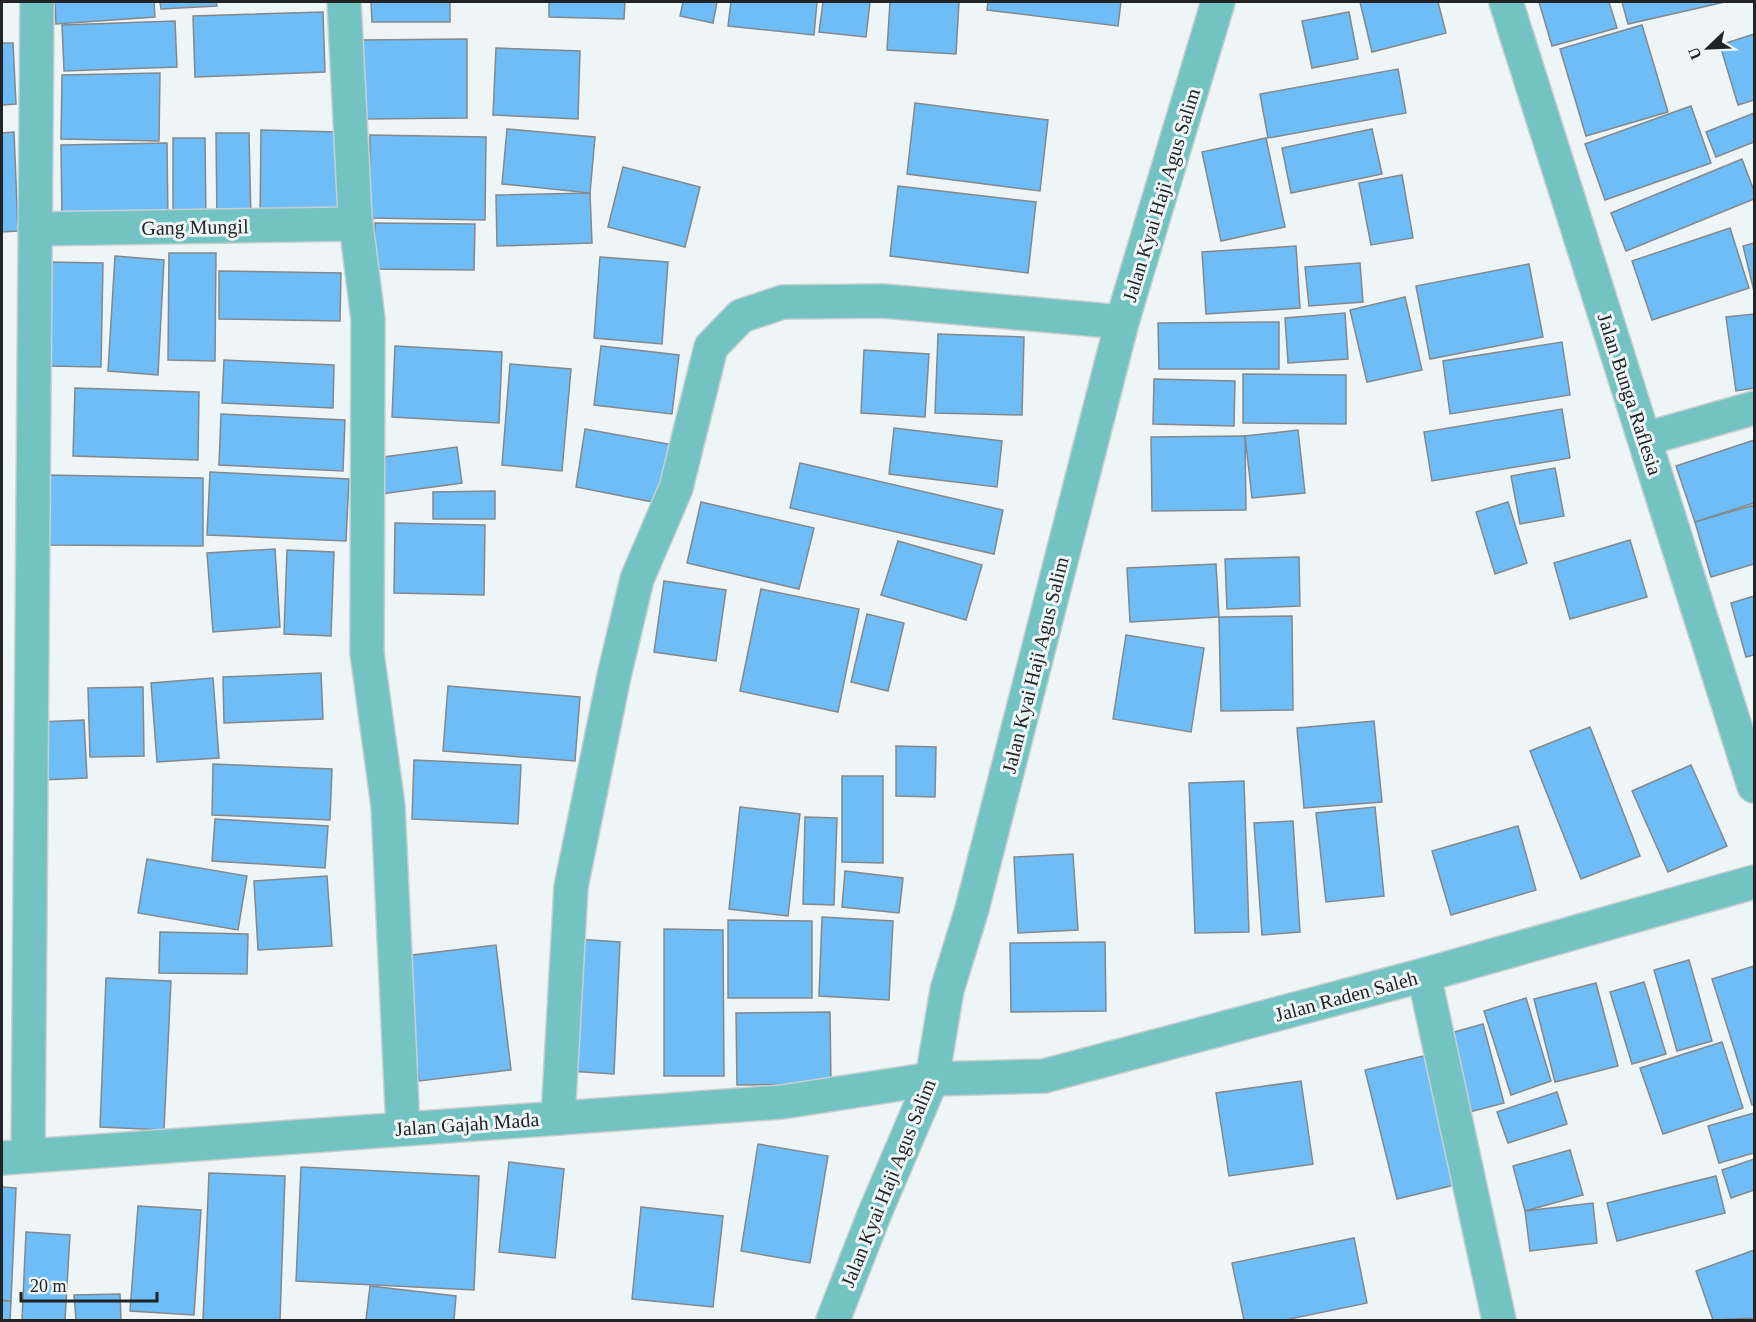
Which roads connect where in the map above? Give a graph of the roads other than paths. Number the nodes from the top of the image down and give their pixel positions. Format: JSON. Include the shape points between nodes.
{"nodes":[{"id":1,"x":37,"y":2,"type":"edge"},
{"id":2,"x":344,"y":2,"type":"edge"},
{"id":3,"x":1218,"y":2,"type":"edge"},
{"id":4,"x":1506,"y":2,"type":"edge"},
{"id":5,"x":356,"y":224,"type":"junction"},
{"id":6,"x":35,"y":229,"type":"junction"},
{"id":7,"x":1122,"y":322,"type":"junction"},
{"id":8,"x":1755,"y":408,"type":"edge"},
{"id":9,"x":1645,"y":439,"type":"junction"},
{"id":10,"x":1755,"y":786,"type":"edge"},
{"id":11,"x":1755,"y":882,"type":"edge"},
{"id":12,"x":1424,"y":975,"type":"junction"},
{"id":13,"x":932,"y":1079,"type":"junction"},
{"id":14,"x":558,"y":1118,"type":"junction"},
{"id":15,"x":403,"y":1129,"type":"junction"},
{"id":16,"x":15,"y":1157,"type":"edge"},
{"id":17,"x":833,"y":1320,"type":"edge"},
{"id":18,"x":1499,"y":1320,"type":"edge"}],
"edges":[{"from":1,"to":6,"type":"street"},
{"from":2,"to":5,"type":"street"},
{"from":3,"to":7,"type":"street","name":"Jalan Kyai Haji Agus Salim"},
{"from":4,"to":9,"type":"street","name":"Jalan Bunga Raflesia"},
{"from":5,"to":6,"type":"street","name":"Gang Mungil"},
{"from":5,"to":15,"type":"street","via":[[369,319],[367,653],[388,806]]},
{"from":6,"to":16,"type":"street"},
{"from":7,"to":13,"type":"street","name":"Jalan Kyai Haji Agus Salim","via":[[972,909],[947,990]]},
{"from":7,"to":14,"type":"street","via":[[883,301],[783,302],[741,316],[711,347],[676,488],[637,579],[571,887]]},
{"from":8,"to":9,"type":"street"},
{"from":9,"to":10,"type":"street","name":"Jalan Bunga Raflesia"},
{"from":11,"to":12,"type":"street","name":"Jalan Raden Saleh"},
{"from":12,"to":13,"type":"street","name":"Jalan Raden Saleh","via":[[1044,1076]]},
{"from":12,"to":18,"type":"street"},
{"from":13,"to":14,"type":"street","name":"Jalan Gajah Mada","via":[[782,1102]]},
{"from":13,"to":17,"type":"street","name":"Jalan Kyai Haji Agus Salim"},
{"from":14,"to":15,"type":"street","name":"Jalan Gajah Mada"},
{"from":15,"to":16,"type":"street","name":"Jalan Gajah Mada"}]}
